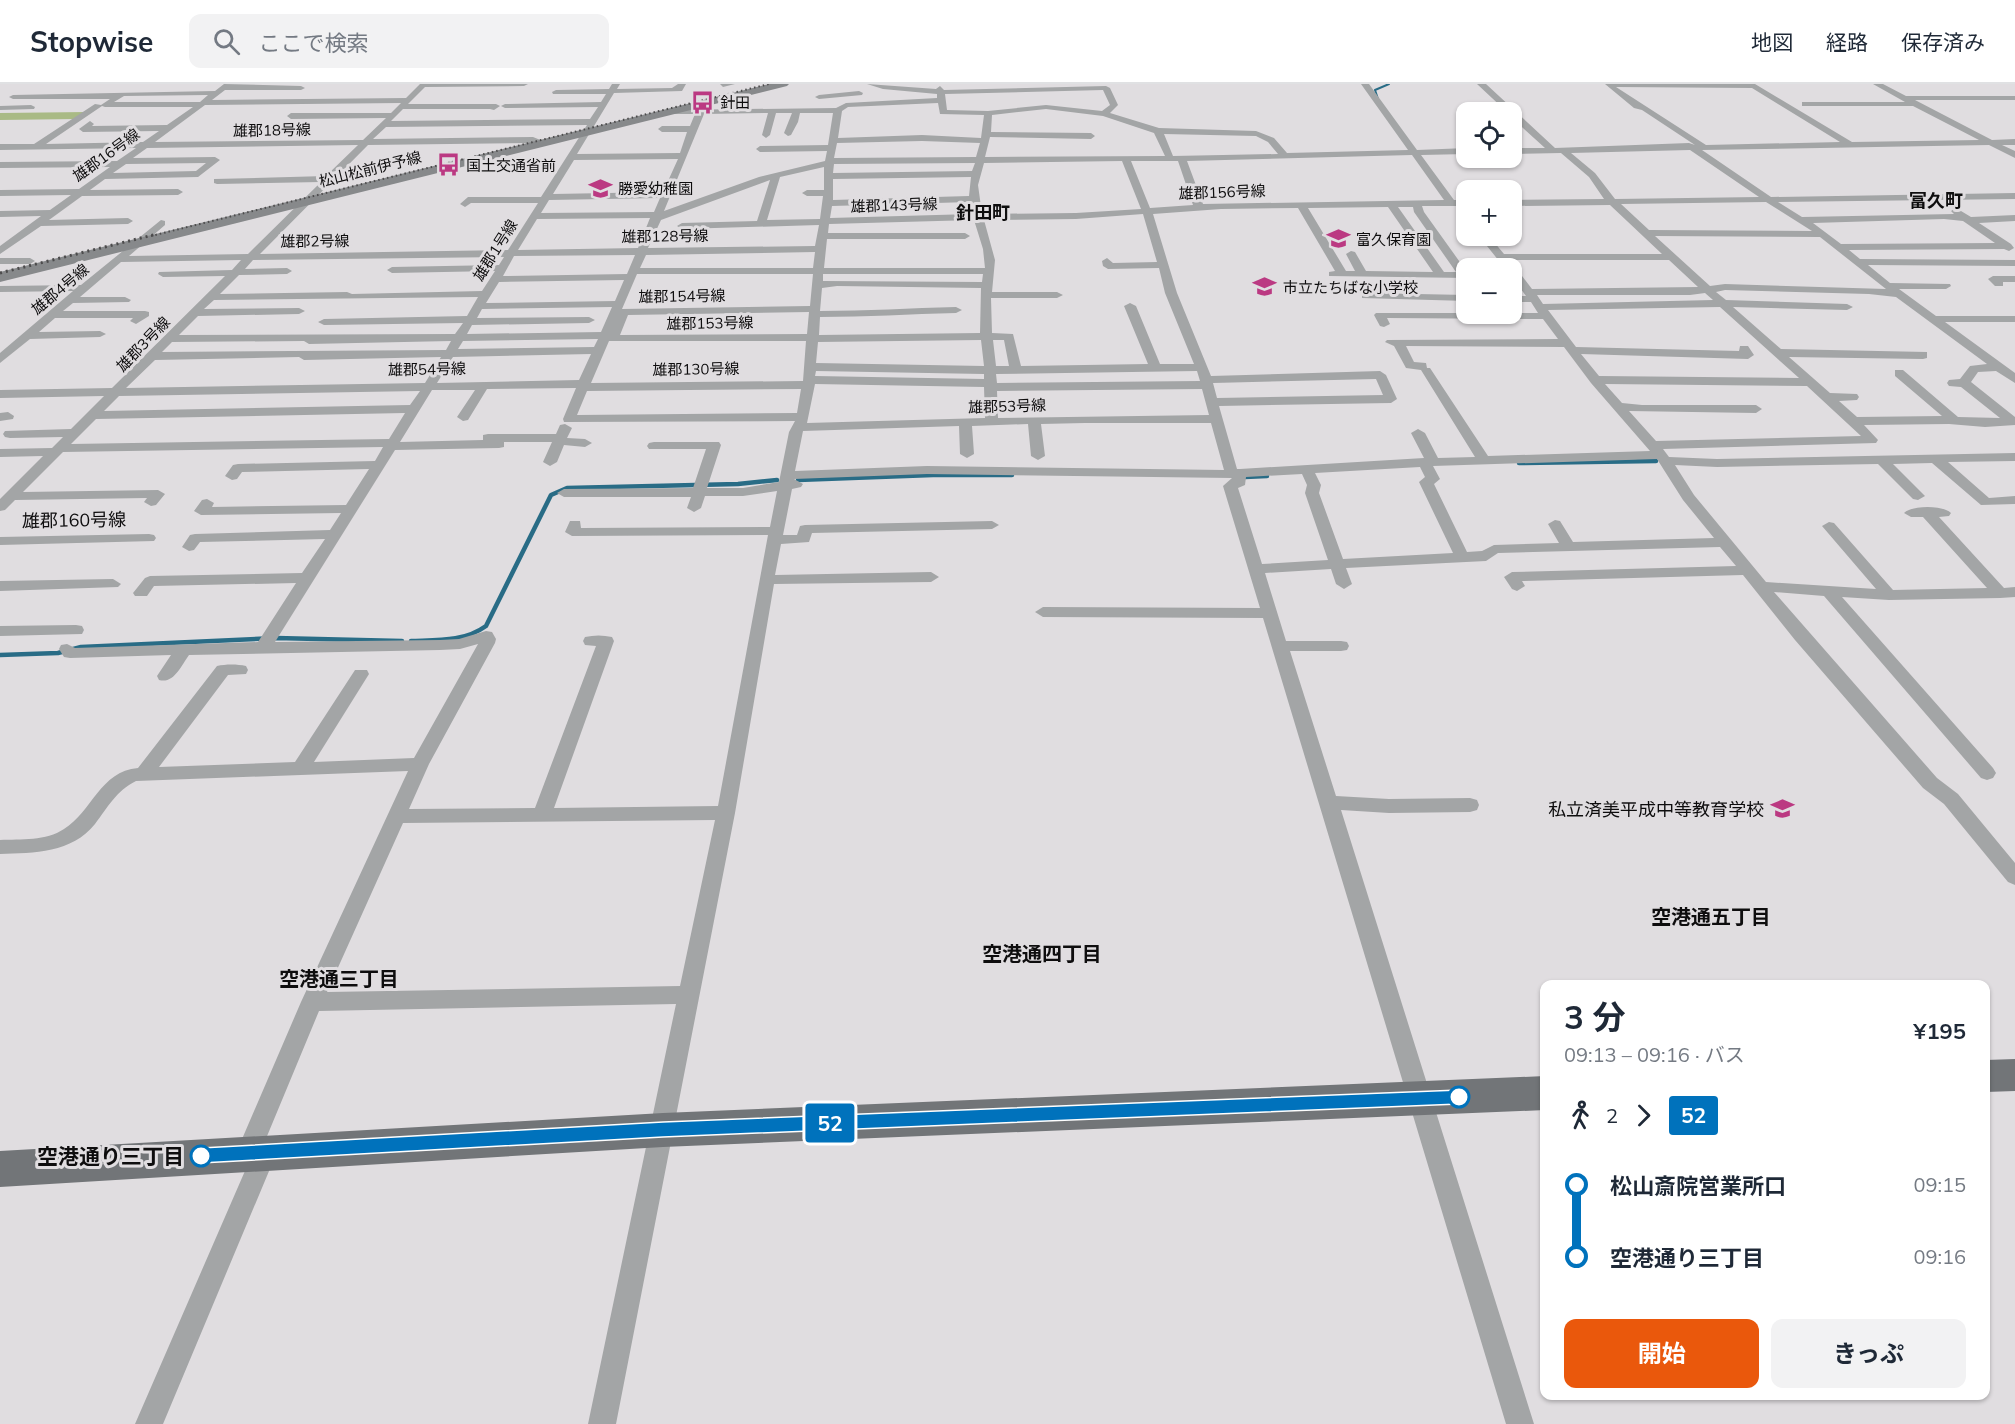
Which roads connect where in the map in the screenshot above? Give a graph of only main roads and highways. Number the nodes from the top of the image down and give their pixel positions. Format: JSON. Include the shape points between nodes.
{"nodes":[{"id":1,"x":783,"y":84,"type":"edge"},
{"id":2,"x":0,"y":286,"type":"edge"},
{"id":3,"x":2015,"y":1075,"type":"edge"},
{"id":4,"x":1990,"y":1076,"type":"edge"},
{"id":5,"x":1540,"y":1093,"type":"edge"},
{"id":6,"x":0,"y":1169,"type":"edge"}],
"edges":[{"from":1,"to":2,"type":"main road","name":"松山松前伊予線","via":[[590,127],[544,143],[138,243]]},
{"from":3,"to":4,"type":"main road"},
{"from":5,"to":6,"type":"main road","via":[[663,1130]]}]}
